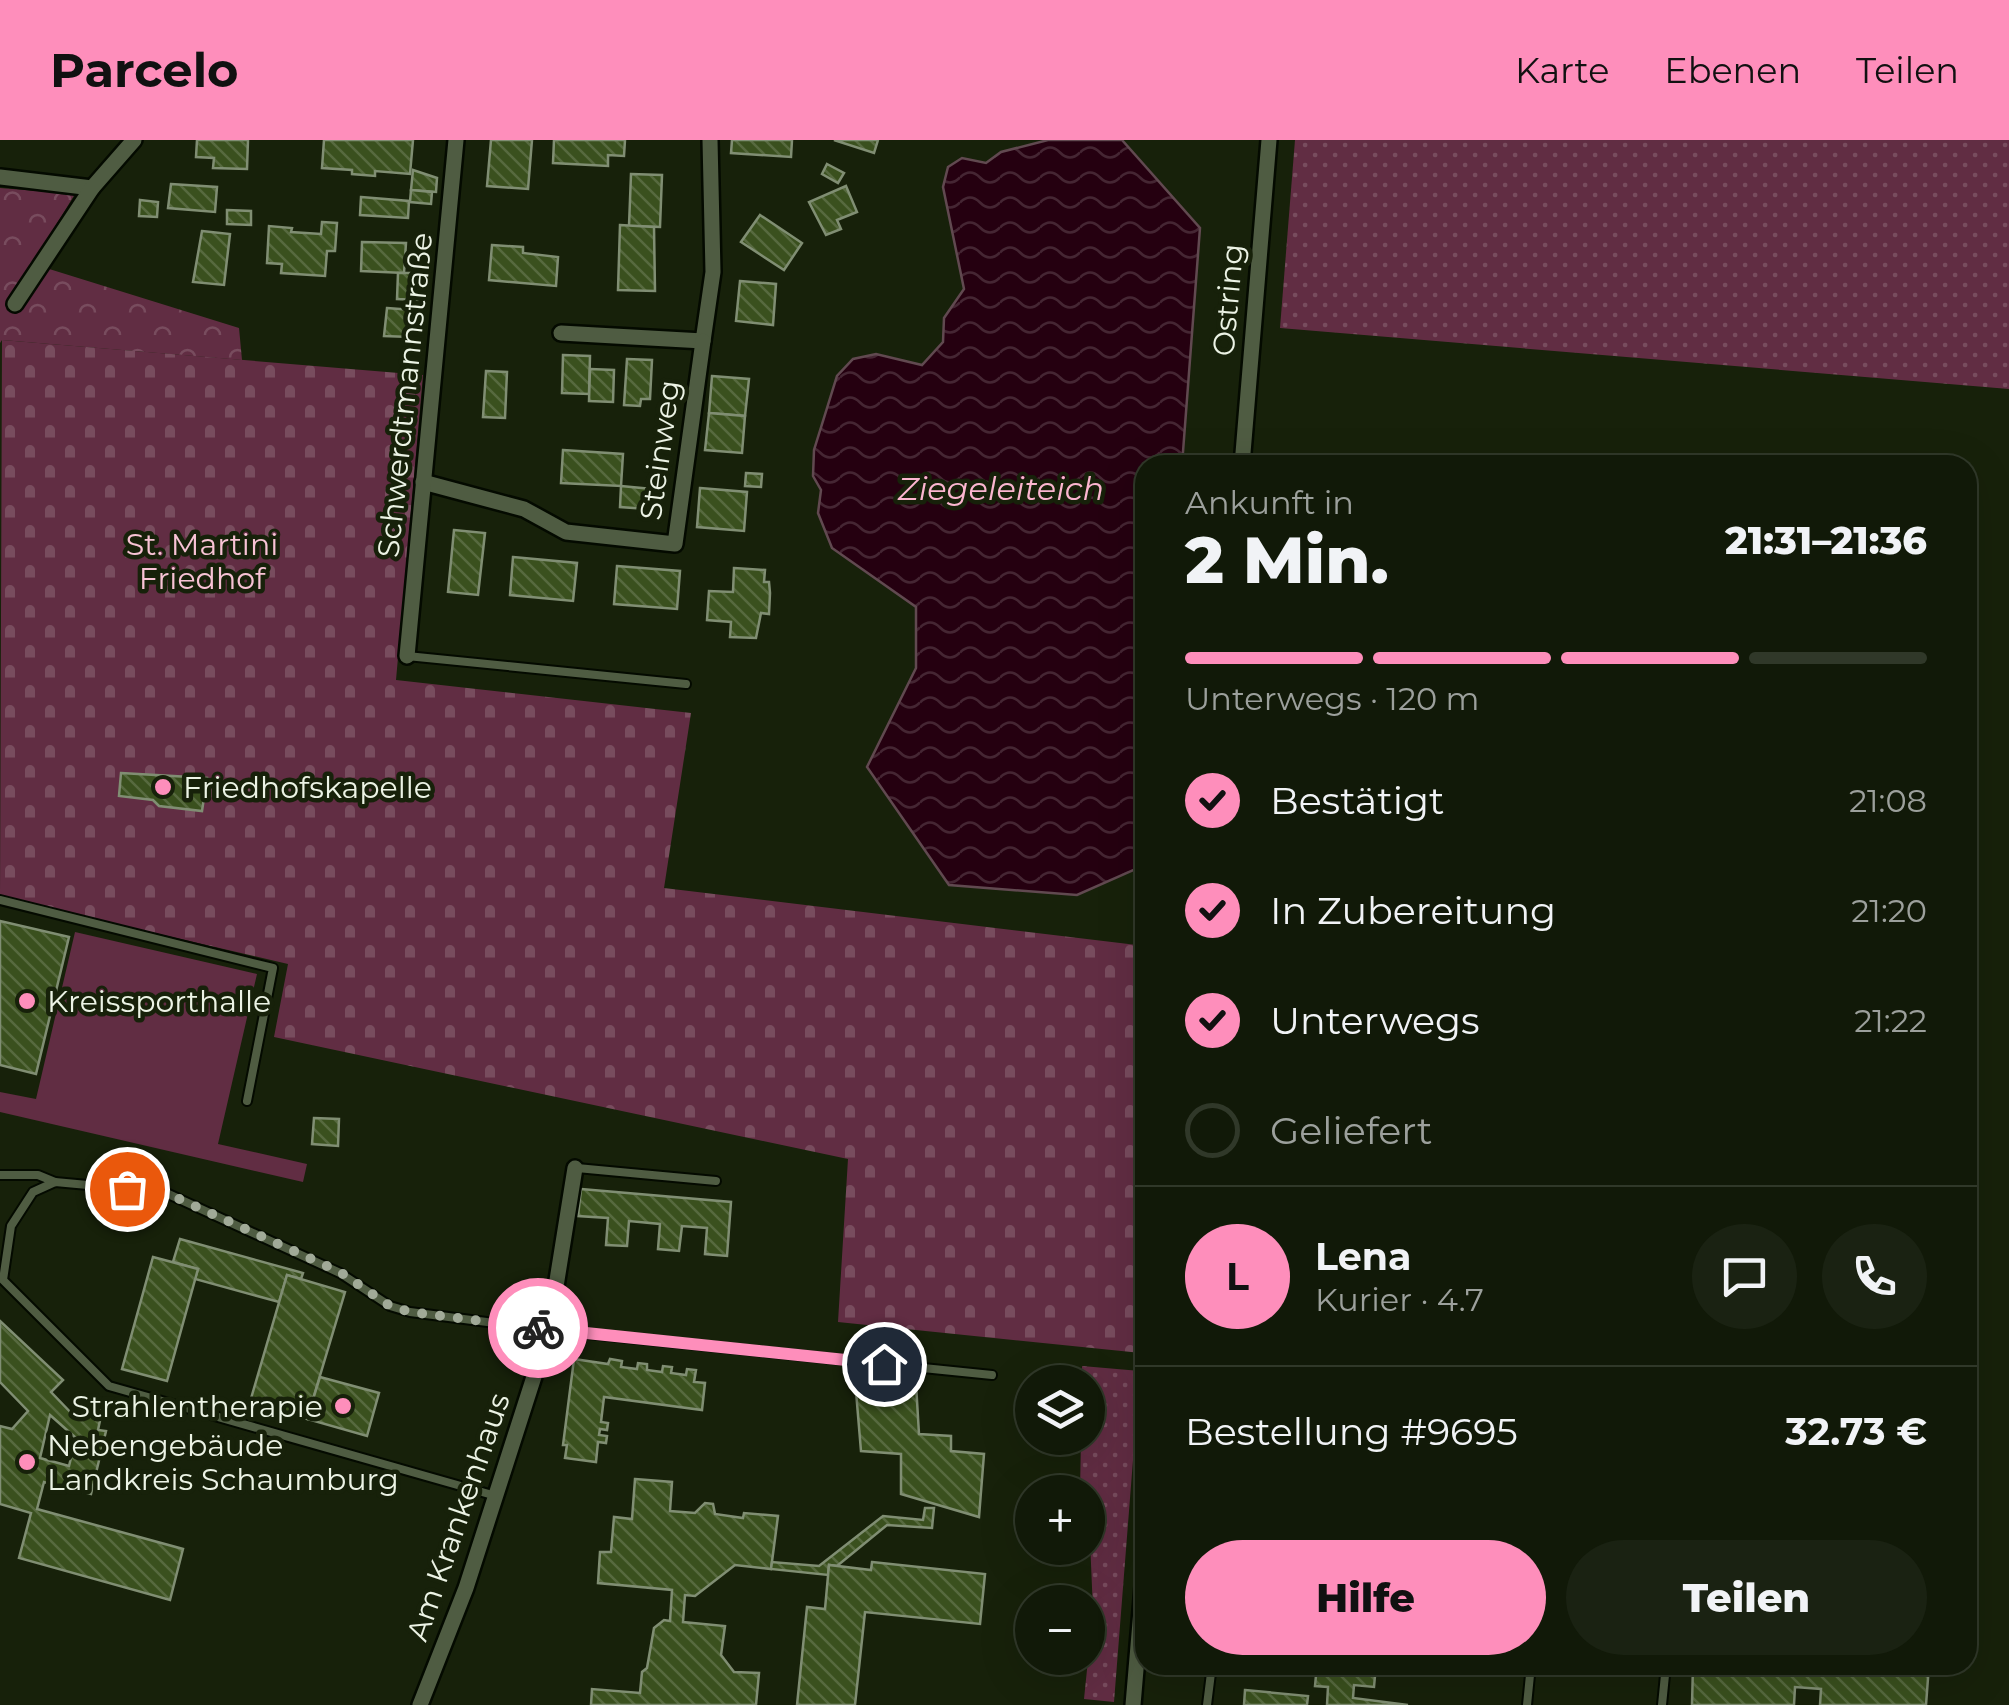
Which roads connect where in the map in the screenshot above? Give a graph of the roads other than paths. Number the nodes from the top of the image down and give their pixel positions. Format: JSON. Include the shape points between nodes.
{"nodes":[{"id":1,"x":134,"y":140,"type":"edge"},
{"id":2,"x":456,"y":140,"type":"edge"},
{"id":3,"x":710,"y":140,"type":"edge"},
{"id":4,"x":1269,"y":140,"type":"edge"},
{"id":5,"x":0,"y":177,"type":"edge"},
{"id":6,"x":92,"y":188,"type":"junction"},
{"id":7,"x":15,"y":304,"type":"dead end"},
{"id":8,"x":561,"y":332,"type":"dead end"},
{"id":9,"x":703,"y":341,"type":"junction"},
{"id":10,"x":1243,"y":455,"type":"edge"},
{"id":11,"x":423,"y":482,"type":"junction"},
{"id":12,"x":407,"y":656,"type":"joint"},
{"id":13,"x":686,"y":684,"type":"dead end"},
{"id":14,"x":0,"y":900,"type":"edge"},
{"id":15,"x":247,"y":1101,"type":"dead end"},
{"id":16,"x":575,"y":1168,"type":"joint"},
{"id":17,"x":0,"y":1175,"type":"edge"},
{"id":18,"x":716,"y":1181,"type":"dead end"},
{"id":19,"x":54,"y":1182,"type":"junction"},
{"id":20,"x":549,"y":1330,"type":"junction"},
{"id":21,"x":992,"y":1374,"type":"dead end"},
{"id":22,"x":496,"y":1496,"type":"junction"},
{"id":23,"x":1136,"y":1675,"type":"edge"},
{"id":24,"x":1211,"y":1675,"type":"edge"},
{"id":25,"x":1530,"y":1675,"type":"edge"},
{"id":26,"x":1665,"y":1675,"type":"edge"},
{"id":27,"x":420,"y":1705,"type":"edge"},
{"id":28,"x":1133,"y":1705,"type":"edge"},
{"id":29,"x":1208,"y":1705,"type":"edge"},
{"id":30,"x":1527,"y":1705,"type":"edge"},
{"id":31,"x":1662,"y":1705,"type":"edge"}],
"edges":[{"from":1,"to":6,"type":"street"},
{"from":2,"to":11,"type":"street","name":"Schwerdtmannstraße"},
{"from":3,"to":9,"type":"street","via":[[712,272]]},
{"from":4,"to":10,"type":"street","name":"Ostring"},
{"from":5,"to":6,"type":"street"},
{"from":6,"to":7,"type":"street"},
{"from":8,"to":9,"type":"street"},
{"from":9,"to":11,"type":"street","name":"Steinweg","via":[[675,544],[566,532],[524,509]]},
{"from":11,"to":12,"type":"street","name":"Schwerdtmannstraße"},
{"from":12,"to":13,"type":"lane"},
{"from":14,"to":15,"type":"lane","via":[[273,968]]},
{"from":16,"to":18,"type":"lane"},
{"from":16,"to":20,"type":"street","name":"Am Krankenhaus"},
{"from":17,"to":19,"type":"lane","via":[[38,1174]]},
{"from":19,"to":20,"type":"lane","via":[[164,1192],[340,1272],[410,1312]]},
{"from":19,"to":22,"type":"lane","via":[[33,1192],[11,1226],[3,1280],[109,1386]]},
{"from":20,"to":21,"type":"lane"},
{"from":20,"to":22,"type":"street","name":"Am Krankenhaus"},
{"from":22,"to":27,"type":"street","name":"Am Krankenhaus"},
{"from":23,"to":28,"type":"street"},
{"from":24,"to":29,"type":"lane"},
{"from":25,"to":30,"type":"lane"},
{"from":26,"to":31,"type":"lane"}]}
